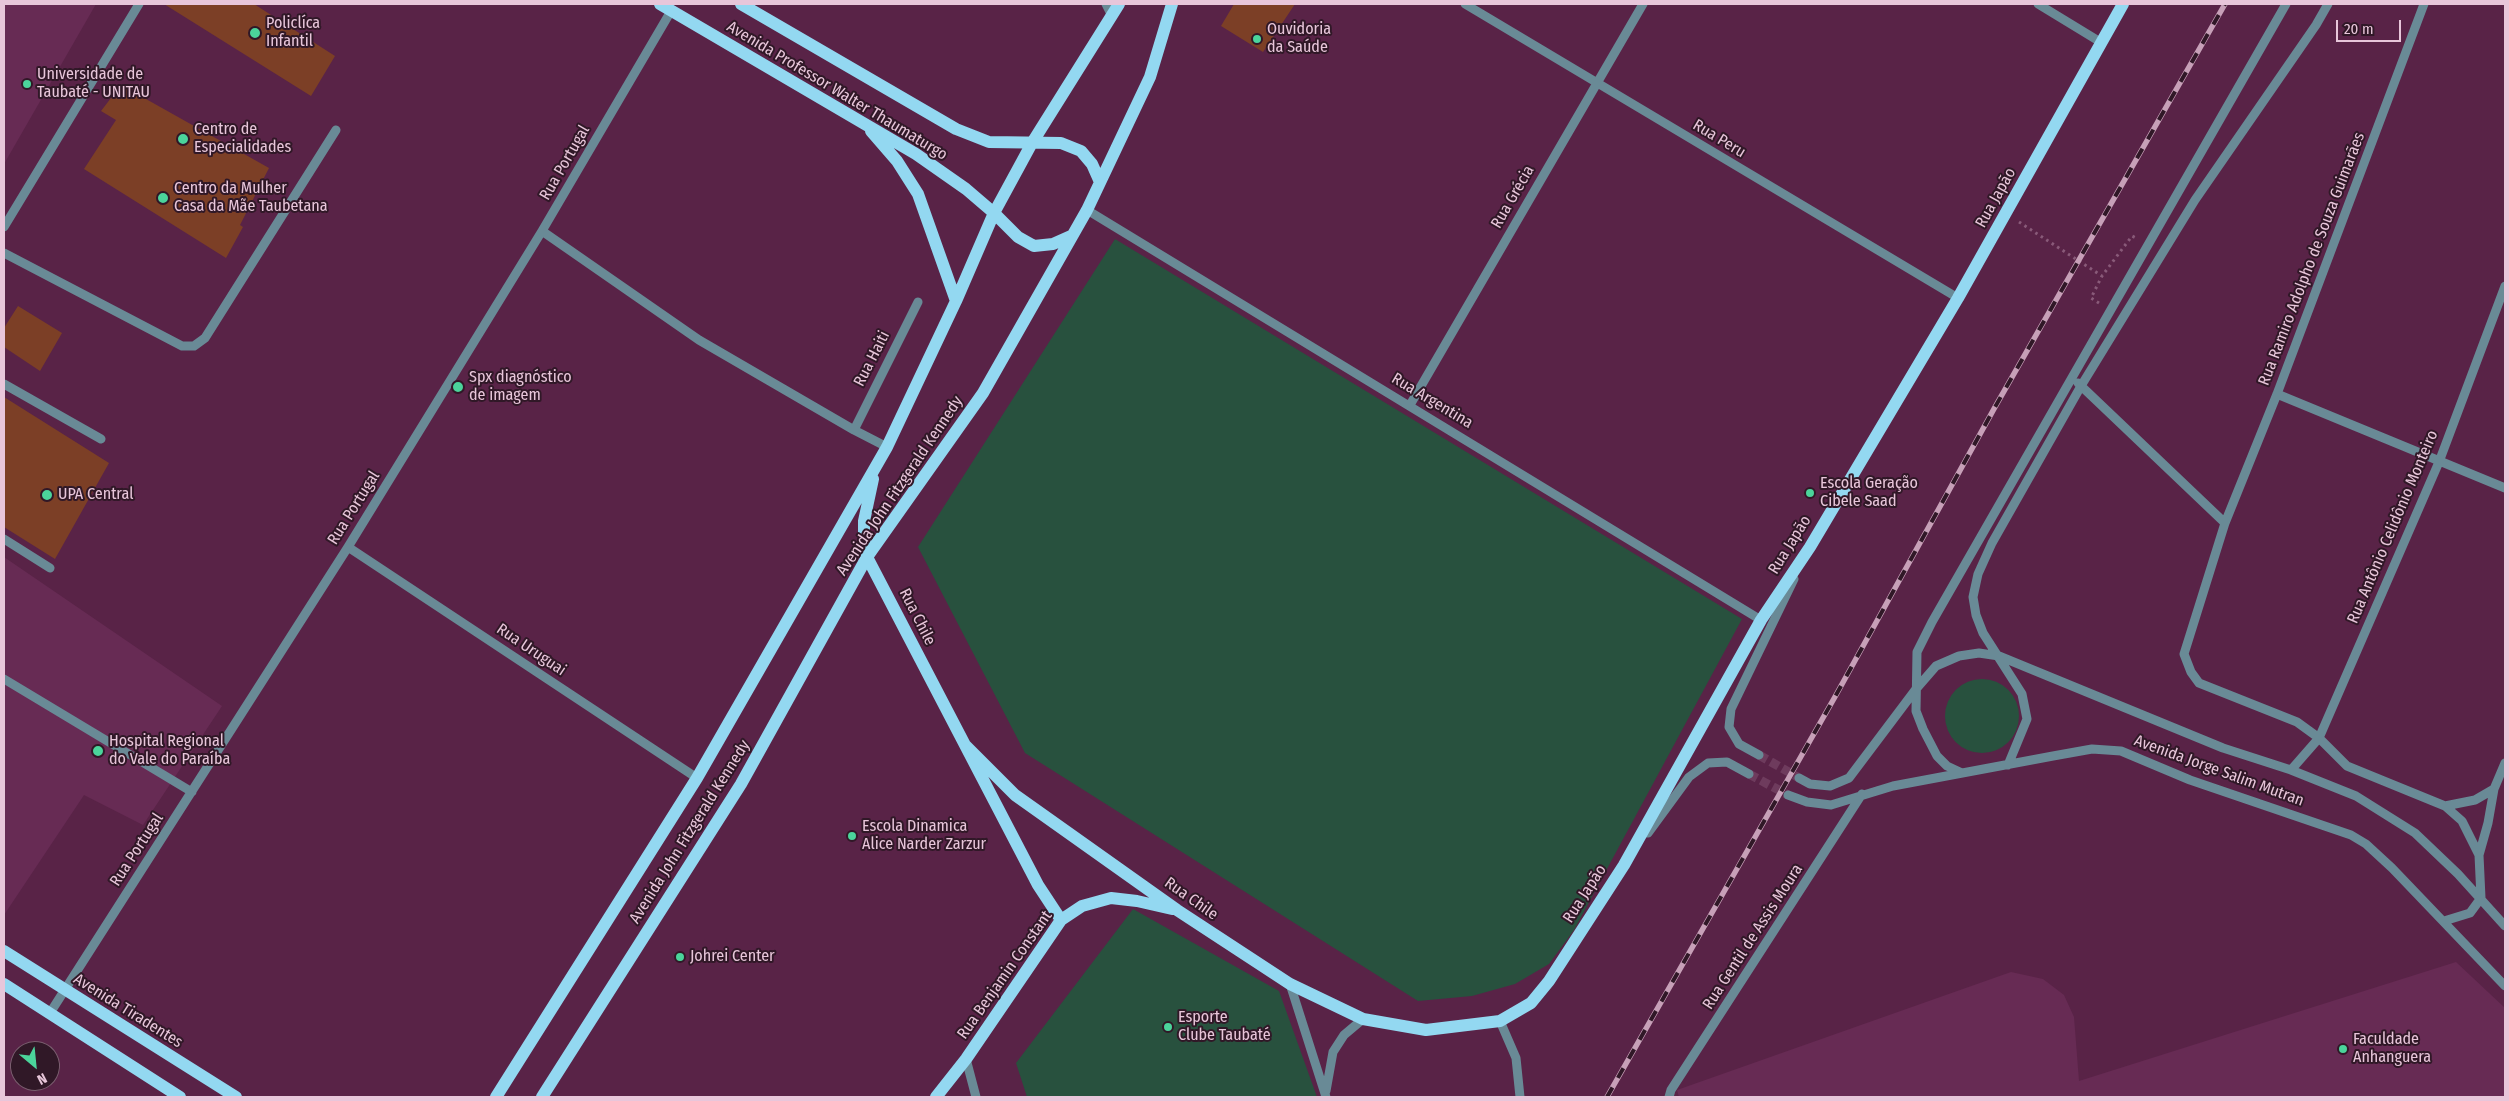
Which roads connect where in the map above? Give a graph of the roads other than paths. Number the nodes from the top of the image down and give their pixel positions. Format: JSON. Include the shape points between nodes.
{"nodes":[{"id":1,"x":140,"y":4,"type":"edge"},
{"id":2,"x":660,"y":4,"type":"edge"},
{"id":3,"x":740,"y":4,"type":"edge"},
{"id":4,"x":1106,"y":4,"type":"edge"},
{"id":5,"x":1119,"y":4,"type":"edge"},
{"id":6,"x":1172,"y":4,"type":"edge"},
{"id":7,"x":1465,"y":4,"type":"edge"},
{"id":8,"x":1643,"y":4,"type":"edge"},
{"id":9,"x":2038,"y":4,"type":"edge"},
{"id":10,"x":2123,"y":4,"type":"edge"},
{"id":11,"x":2286,"y":4,"type":"edge"},
{"id":12,"x":2328,"y":4,"type":"edge"},
{"id":13,"x":2424,"y":4,"type":"edge"},
{"id":14,"x":671,"y":11,"type":"junction"},
{"id":15,"x":1112,"y":16,"type":"junction"},
{"id":16,"x":2102,"y":43,"type":"junction"},
{"id":17,"x":1596,"y":84,"type":"junction"},
{"id":18,"x":863,"y":121,"type":"junction"},
{"id":19,"x":336,"y":130,"type":"dead end"},
{"id":20,"x":1032,"y":143,"type":"junction"},
{"id":21,"x":1100,"y":182,"type":"junction"},
{"id":22,"x":1087,"y":210,"type":"junction"},
{"id":23,"x":994,"y":213,"type":"junction"},
{"id":24,"x":4,"y":227,"type":"edge"},
{"id":25,"x":542,"y":231,"type":"junction"},
{"id":26,"x":1071,"y":236,"type":"junction"},
{"id":27,"x":4,"y":253,"type":"edge"},
{"id":28,"x":2505,"y":286,"type":"edge"},
{"id":29,"x":1958,"y":298,"type":"junction"},
{"id":30,"x":918,"y":302,"type":"dead end"},
{"id":31,"x":956,"y":302,"type":"junction"},
{"id":32,"x":2072,"y":378,"type":"junction"},
{"id":33,"x":4,"y":384,"type":"edge"},
{"id":34,"x":2081,"y":386,"type":"junction"},
{"id":35,"x":2277,"y":394,"type":"junction"},
{"id":36,"x":1410,"y":405,"type":"junction"},
{"id":37,"x":854,"y":430,"type":"junction"},
{"id":38,"x":101,"y":439,"type":"dead end"},
{"id":39,"x":887,"y":447,"type":"junction"},
{"id":40,"x":2439,"y":462,"type":"junction"},
{"id":41,"x":876,"y":467,"type":"junction"},
{"id":42,"x":2505,"y":488,"type":"edge"},
{"id":43,"x":2225,"y":523,"type":"junction"},
{"id":44,"x":4,"y":539,"type":"edge"},
{"id":45,"x":348,"y":546,"type":"junction"},
{"id":46,"x":1810,"y":547,"type":"junction"},
{"id":47,"x":867,"y":557,"type":"junction"},
{"id":48,"x":50,"y":568,"type":"dead end"},
{"id":49,"x":1761,"y":620,"type":"junction"},
{"id":50,"x":1999,"y":656,"type":"junction"},
{"id":51,"x":4,"y":679,"type":"edge"},
{"id":52,"x":1916,"y":689,"type":"junction"},
{"id":53,"x":2319,"y":738,"type":"junction"},
{"id":54,"x":965,"y":745,"type":"junction"},
{"id":55,"x":1759,"y":755,"type":"tunnel mouth"},
{"id":56,"x":2505,"y":763,"type":"edge"},
{"id":57,"x":2008,"y":765,"type":"junction"},
{"id":58,"x":2291,"y":770,"type":"junction"},
{"id":59,"x":1749,"y":774,"type":"tunnel mouth"},
{"id":60,"x":1962,"y":774,"type":"junction"},
{"id":61,"x":697,"y":778,"type":"junction"},
{"id":62,"x":1799,"y":778,"type":"tunnel mouth"},
{"id":63,"x":2494,"y":789,"type":"junction"},
{"id":64,"x":192,"y":792,"type":"junction"},
{"id":65,"x":1862,"y":794,"type":"junction"},
{"id":66,"x":1788,"y":795,"type":"tunnel mouth"},
{"id":67,"x":2445,"y":806,"type":"junction"},
{"id":68,"x":2478,"y":854,"type":"junction"},
{"id":69,"x":1624,"y":865,"type":"junction"},
{"id":70,"x":2481,"y":898,"type":"junction"},
{"id":71,"x":1177,"y":910,"type":"junction"},
{"id":72,"x":1061,"y":920,"type":"junction"},
{"id":73,"x":2444,"y":921,"type":"junction"},
{"id":74,"x":2505,"y":926,"type":"edge"},
{"id":75,"x":4,"y":951,"type":"edge"},
{"id":76,"x":4,"y":984,"type":"edge"},
{"id":77,"x":1290,"y":984,"type":"junction"},
{"id":78,"x":2505,"y":984,"type":"edge"},
{"id":79,"x":65,"y":990,"type":"junction"},
{"id":80,"x":50,"y":1013,"type":"junction"},
{"id":81,"x":1363,"y":1019,"type":"junction"},
{"id":82,"x":1500,"y":1021,"type":"junction"},
{"id":83,"x":1426,"y":1030,"type":"joint"},
{"id":84,"x":966,"y":1059,"type":"junction"},
{"id":85,"x":1326,"y":1095,"type":"edge"},
{"id":86,"x":180,"y":1097,"type":"edge"},
{"id":87,"x":236,"y":1097,"type":"edge"},
{"id":88,"x":496,"y":1097,"type":"edge"},
{"id":89,"x":542,"y":1097,"type":"edge"},
{"id":90,"x":936,"y":1097,"type":"edge"},
{"id":91,"x":976,"y":1097,"type":"edge"},
{"id":92,"x":1520,"y":1097,"type":"edge"},
{"id":93,"x":1669,"y":1097,"type":"edge"}],
"edges":[{"from":1,"to":24,"type":"street"},
{"from":2,"to":14,"type":"main road","name":"Avenida Professor Walter Thaumaturgo"},
{"from":3,"to":20,"type":"main road","name":"Avenida Professor Walter Thaumaturgo","via":[[956,129],[989,142]]},
{"from":4,"to":15,"type":"street"},
{"from":5,"to":15,"type":"main road","name":"Avenida John Fitzgerald Kennedy"},
{"from":6,"to":21,"type":"main road","name":"Avenida John Fitzgerald Kennedy","via":[[1150,77]]},
{"from":7,"to":17,"type":"street","name":"Rua Peru"},
{"from":8,"to":17,"type":"street","name":"Rua Grécia"},
{"from":9,"to":16,"type":"street"},
{"from":10,"to":16,"type":"main road","name":"Rua Japão"},
{"from":11,"to":32,"type":"street"},
{"from":12,"to":34,"type":"street","via":[[2196,200]]},
{"from":13,"to":35,"type":"street","name":"Rua Ramiro Adolpho de Souza Guimarães"},
{"from":14,"to":18,"type":"main road","name":"Avenida Professor Walter Thaumaturgo"},
{"from":14,"to":25,"type":"street","name":"Rua Portugal"},
{"from":15,"to":20,"type":"main road","name":"Avenida John Fitzgerald Kennedy"},
{"from":16,"to":29,"type":"main road","name":"Rua Japão"},
{"from":17,"to":29,"type":"street","name":"Rua Peru"},
{"from":17,"to":36,"type":"street","name":"Rua Grécia"},
{"from":18,"to":23,"type":"main road","name":"Avenida Professor Walter Thaumaturgo","via":[[966,189]]},
{"from":18,"to":31,"type":"main road","via":[[897,161],[918,194]]},
{"from":19,"to":27,"type":"street","via":[[205,338],[194,346],[182,346]]},
{"from":20,"to":21,"type":"main road","via":[[1061,143],[1081,151],[1092,164]]},
{"from":20,"to":23,"type":"main road","name":"Avenida John Fitzgerald Kennedy"},
{"from":21,"to":22,"type":"main road","name":"Avenida John Fitzgerald Kennedy"},
{"from":22,"to":26,"type":"main road","name":"Avenida John Fitzgerald Kennedy"},
{"from":22,"to":36,"type":"street","name":"Rua Argentina"},
{"from":23,"to":26,"type":"main road","via":[[1018,237],[1034,246],[1053,244]]},
{"from":23,"to":31,"type":"main road","name":"Avenida John Fitzgerald Kennedy"},
{"from":25,"to":37,"type":"street","via":[[699,340]]},
{"from":25,"to":45,"type":"street","name":"Rua Portugal"},
{"from":26,"to":47,"type":"main road","name":"Avenida John Fitzgerald Kennedy","via":[[983,393]]},
{"from":28,"to":40,"type":"street","name":"Rua Antônio Celidônio Monteiro"},
{"from":29,"to":46,"type":"main road","name":"Rua Japão"},
{"from":30,"to":37,"type":"street","name":"Rua Haiti"},
{"from":31,"to":39,"type":"main road","name":"Avenida John Fitzgerald Kennedy"},
{"from":32,"to":34,"type":"street"},
{"from":32,"to":52,"type":"street","via":[[1932,622],[1917,652]]},
{"from":33,"to":38,"type":"street"},
{"from":34,"to":43,"type":"street"},
{"from":34,"to":50,"type":"street","via":[[1992,543],[1978,574],[1973,597],[1976,615],[1983,633]]},
{"from":35,"to":40,"type":"street"},
{"from":35,"to":43,"type":"street","name":"Rua Ramiro Adolpho de Souza Guimarães"},
{"from":36,"to":49,"type":"street","name":"Rua Argentina"},
{"from":37,"to":39,"type":"street"},
{"from":39,"to":41,"type":"main road","name":"Avenida John Fitzgerald Kennedy"},
{"from":40,"to":42,"type":"street"},
{"from":40,"to":53,"type":"street","name":"Rua Antônio Celidônio Monteiro"},
{"from":41,"to":47,"type":"main road","via":[[864,521]]},
{"from":41,"to":61,"type":"main road","name":"Avenida John Fitzgerald Kennedy"},
{"from":43,"to":53,"type":"street","name":"Rua Ramiro Adolpho de Souza Guimarães","via":[[2184,654],[2191,672],[2199,683],[2297,722]]},
{"from":44,"to":48,"type":"street"},
{"from":45,"to":61,"type":"street","name":"Rua Uruguai"},
{"from":45,"to":64,"type":"street","name":"Rua Portugal"},
{"from":46,"to":49,"type":"main road","name":"Rua Japão"},
{"from":46,"to":55,"type":"street","via":[[1731,709],[1729,727],[1739,744]]},
{"from":47,"to":54,"type":"main road","name":"Rua Chile"},
{"from":47,"to":89,"type":"main road","name":"Avenida John Fitzgerald Kennedy","via":[[741,784]]},
{"from":49,"to":69,"type":"main road","name":"Rua Japão"},
{"from":50,"to":52,"type":"street","name":"Avenida Jorge Salim Mutran","via":[[1960,656],[1936,666]]},
{"from":50,"to":57,"type":"street","via":[[2022,694],[2027,719]]},
{"from":50,"to":58,"type":"street","name":"Avenida Jorge Salim Mutran","via":[[2223,748]]},
{"from":51,"to":64,"type":"street"},
{"from":52,"to":60,"type":"street","via":[[1916,711],[1929,742],[1947,766]]},
{"from":52,"to":62,"type":"street","name":"Avenida Jorge Salim Mutran","via":[[1849,778],[1830,786],[1810,784]]},
{"from":53,"to":58,"type":"street","name":"Rua Antônio Celidônio Monteiro"},
{"from":53,"to":67,"type":"street","name":"Rua Ramiro Adolpho de Souza Guimarães","via":[[2347,766]]},
{"from":54,"to":71,"type":"main road","name":"Rua Chile","via":[[1015,795]]},
{"from":54,"to":72,"type":"main road","name":"Rua Chile","via":[[1038,885]]},
{"from":56,"to":63,"type":"street"},
{"from":57,"to":60,"type":"street","name":"Avenida Jorge Salim Mutran"},
{"from":57,"to":73,"type":"street","name":"Avenida Jorge Salim Mutran","via":[[2092,749],[2121,751],[2190,780],[2352,835],[2379,856]]},
{"from":58,"to":70,"type":"street","name":"Avenida Jorge Salim Mutran","via":[[2356,796],[2415,833]]},
{"from":59,"to":69,"type":"street","via":[[1727,762],[1708,763],[1689,777]]},
{"from":60,"to":65,"type":"street","name":"Avenida Jorge Salim Mutran"},
{"from":61,"to":88,"type":"main road","name":"Avenida John Fitzgerald Kennedy"},
{"from":63,"to":67,"type":"street","via":[[2475,800]]},
{"from":63,"to":68,"type":"street"},
{"from":64,"to":79,"type":"street","name":"Rua Portugal"},
{"from":65,"to":66,"type":"street","name":"Avenida Jorge Salim Mutran","via":[[1831,805],[1807,802]]},
{"from":65,"to":93,"type":"street","name":"Rua Gentil de Assis Moura"},
{"from":67,"to":68,"type":"street","via":[[2462,821]]},
{"from":68,"to":70,"type":"street"},
{"from":69,"to":82,"type":"main road","name":"Rua Japão","via":[[1549,981],[1530,1003]]},
{"from":70,"to":73,"type":"street","via":[[2470,914]]},
{"from":70,"to":74,"type":"street","name":"Avenida Jorge Salim Mutran"},
{"from":71,"to":72,"type":"main road","name":"Rua Benjamin Constant","via":[[1111,898],[1082,906]]},
{"from":71,"to":77,"type":"main road","name":"Rua Chile"},
{"from":72,"to":84,"type":"main road","name":"Rua Benjamin Constant"},
{"from":73,"to":78,"type":"street","name":"Avenida Jorge Salim Mutran"},
{"from":75,"to":79,"type":"main road","name":"Avenida Tiradentes"},
{"from":76,"to":80,"type":"main road"},
{"from":77,"to":81,"type":"main road","name":"Rua Chile"},
{"from":77,"to":85,"type":"street"},
{"from":79,"to":80,"type":"street","name":"Rua Portugal"},
{"from":79,"to":87,"type":"main road","name":"Avenida Tiradentes"},
{"from":80,"to":86,"type":"main road"},
{"from":81,"to":83,"type":"main road","name":"Rua Chile"},
{"from":81,"to":85,"type":"street","via":[[1344,1035],[1333,1052]]},
{"from":82,"to":83,"type":"main road","name":"Rua Japão"},
{"from":82,"to":92,"type":"street","via":[[1516,1058]]},
{"from":84,"to":90,"type":"main road","name":"Rua Benjamin Constant"},
{"from":84,"to":91,"type":"street"}]}
